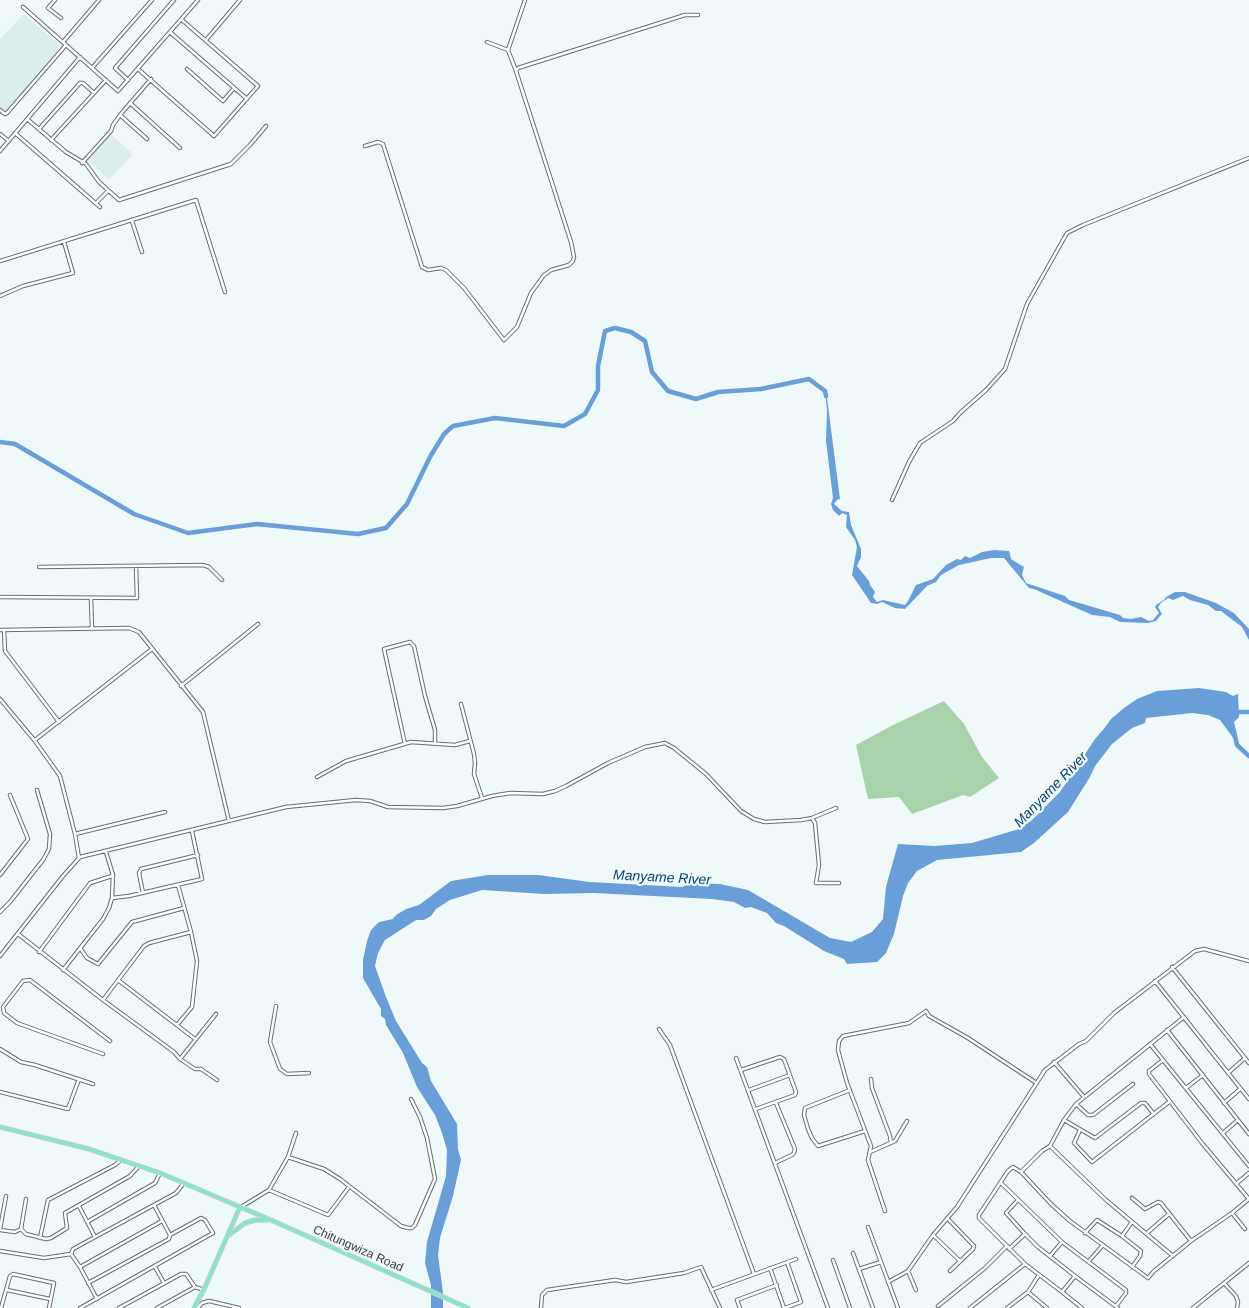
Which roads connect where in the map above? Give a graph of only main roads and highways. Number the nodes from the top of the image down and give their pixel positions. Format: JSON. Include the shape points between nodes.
{"nodes":[{"id":1,"x":0,"y":1127,"type":"edge"},
{"id":2,"x":240,"y":1207,"type":"junction"},
{"id":3,"x":271,"y":1220,"type":"junction"},
{"id":4,"x":228,"y":1237,"type":"junction"},
{"id":5,"x":194,"y":1308,"type":"edge"},
{"id":6,"x":468,"y":1308,"type":"edge"}],
"edges":[{"from":1,"to":2,"type":"main road","name":"Chitungwiza Road","via":[[121,1160]]},
{"from":2,"to":3,"type":"main road","name":"Chitungwiza Road"},
{"from":2,"to":4,"type":"main road"},
{"from":3,"to":4,"type":"main road","via":[[245,1222]]},
{"from":3,"to":6,"type":"main road","name":"Chitungwiza Road"},
{"from":4,"to":5,"type":"main road"}]}
